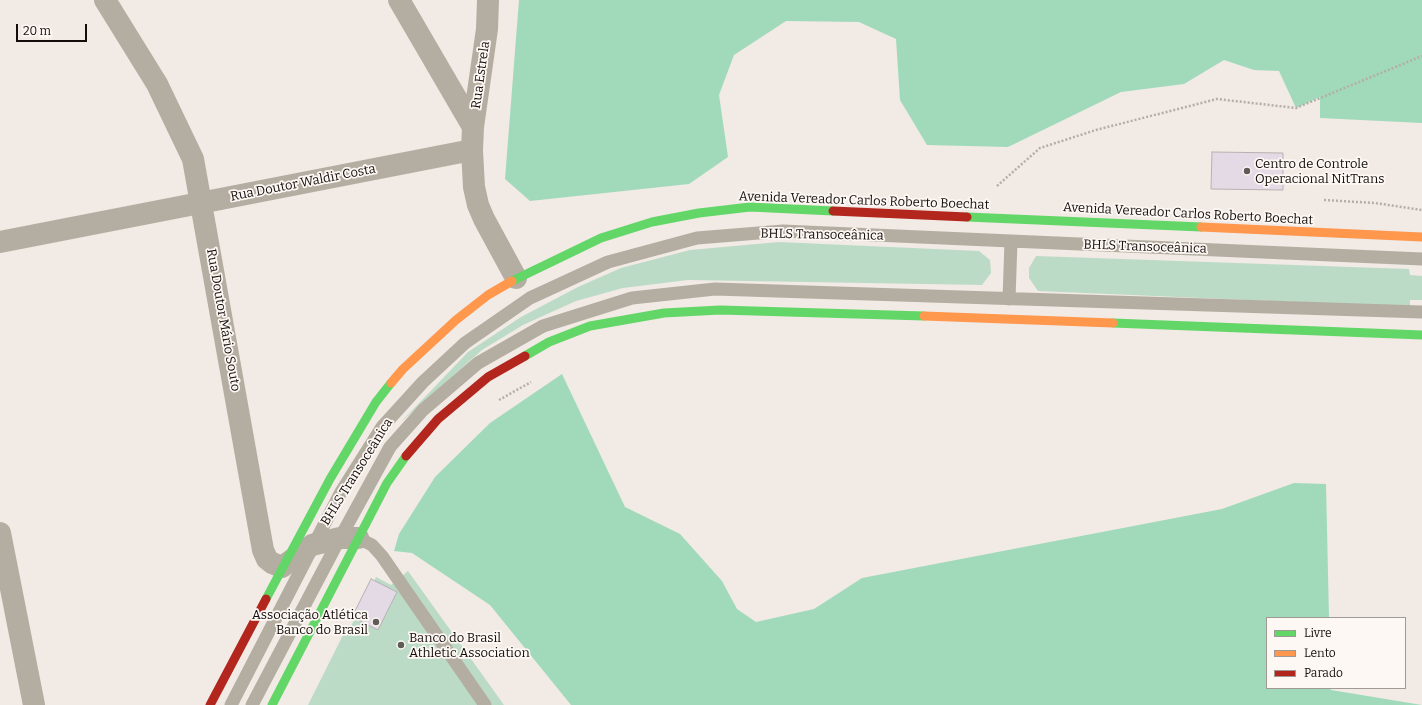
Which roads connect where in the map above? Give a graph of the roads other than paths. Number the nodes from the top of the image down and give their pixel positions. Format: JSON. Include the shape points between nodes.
{"nodes":[{"id":1,"x":106,"y":0,"type":"edge"},
{"id":2,"x":399,"y":0,"type":"edge"},
{"id":3,"x":488,"y":0,"type":"edge"},
{"id":4,"x":473,"y":127,"type":"junction"},
{"id":5,"x":472,"y":150,"type":"junction"},
{"id":6,"x":202,"y":203,"type":"junction"},
{"id":7,"x":1422,"y":237,"type":"edge"},
{"id":8,"x":1011,"y":241,"type":"junction"},
{"id":9,"x":0,"y":242,"type":"edge"},
{"id":10,"x":1422,"y":259,"type":"edge"},
{"id":11,"x":516,"y":278,"type":"junction"},
{"id":12,"x":1009,"y":299,"type":"junction"},
{"id":13,"x":1422,"y":312,"type":"edge"},
{"id":14,"x":1422,"y":335,"type":"edge"},
{"id":15,"x":0,"y":533,"type":"edge"},
{"id":16,"x":349,"y":538,"type":"junction"},
{"id":17,"x":312,"y":545,"type":"junction"},
{"id":18,"x":282,"y":567,"type":"junction"},
{"id":19,"x":34,"y":705,"type":"edge"},
{"id":20,"x":210,"y":705,"type":"edge"},
{"id":21,"x":231,"y":705,"type":"edge"},
{"id":22,"x":252,"y":705,"type":"edge"},
{"id":23,"x":272,"y":705,"type":"edge"},
{"id":24,"x":485,"y":705,"type":"edge"}],
"edges":[{"from":1,"to":6,"type":"street","name":"Rua Doutor Mário Souto","via":[[157,84],[193,159]]},
{"from":2,"to":4,"type":"street"},
{"from":3,"to":4,"type":"street","name":"Rua Estrela","via":[[487,29]]},
{"from":4,"to":5,"type":"street","name":"Rua Estrela"},
{"from":5,"to":6,"type":"street","name":"Rua Doutor Waldir Costa"},
{"from":5,"to":11,"type":"street","via":[[474,187],[478,205]]},
{"from":6,"to":9,"type":"street","name":"Rua Doutor Waldir Costa"},
{"from":6,"to":18,"type":"street","name":"Rua Doutor Mário Souto","via":[[263,550],[267,559]]},
{"from":7,"to":11,"type":"main road","name":"Avenida Vereador Carlos Roberto Boechat","via":[[750,207],[652,222],[601,238]]},
{"from":8,"to":10,"type":"lane","name":"BHLS Transoceânica"},
{"from":8,"to":12,"type":"lane"},
{"from":8,"to":17,"type":"lane","name":"BHLS Transoceânica","via":[[782,231],[697,238],[608,262],[530,298],[465,343],[423,382],[382,427],[341,492]]},
{"from":11,"to":18,"type":"main road","name":"Avenida Vereador Carlos Roberto Boechat","via":[[488,295],[456,320],[403,369],[376,402],[345,452]]},
{"from":12,"to":13,"type":"lane","name":"BHLS Transoceânica"},
{"from":12,"to":16,"type":"lane","name":"BHLS Transoceânica","via":[[715,289],[632,298],[543,326],[478,364],[423,410],[390,447]]},
{"from":14,"to":16,"type":"main road","via":[[1014,318],[720,310],[664,313],[597,325],[549,342],[488,377],[438,419],[407,455]]},
{"from":15,"to":19,"type":"street"},
{"from":16,"to":17,"type":"street"},
{"from":16,"to":22,"type":"lane","name":"BHLS Transoceânica"},
{"from":16,"to":23,"type":"main road"},
{"from":16,"to":24,"type":"lane","via":[[372,545],[382,556]]},
{"from":17,"to":18,"type":"street"},
{"from":17,"to":21,"type":"lane","name":"BHLS Transoceânica"},
{"from":18,"to":20,"type":"main road","name":"Avenida Vereador Carlos Roberto Boechat"}]}
